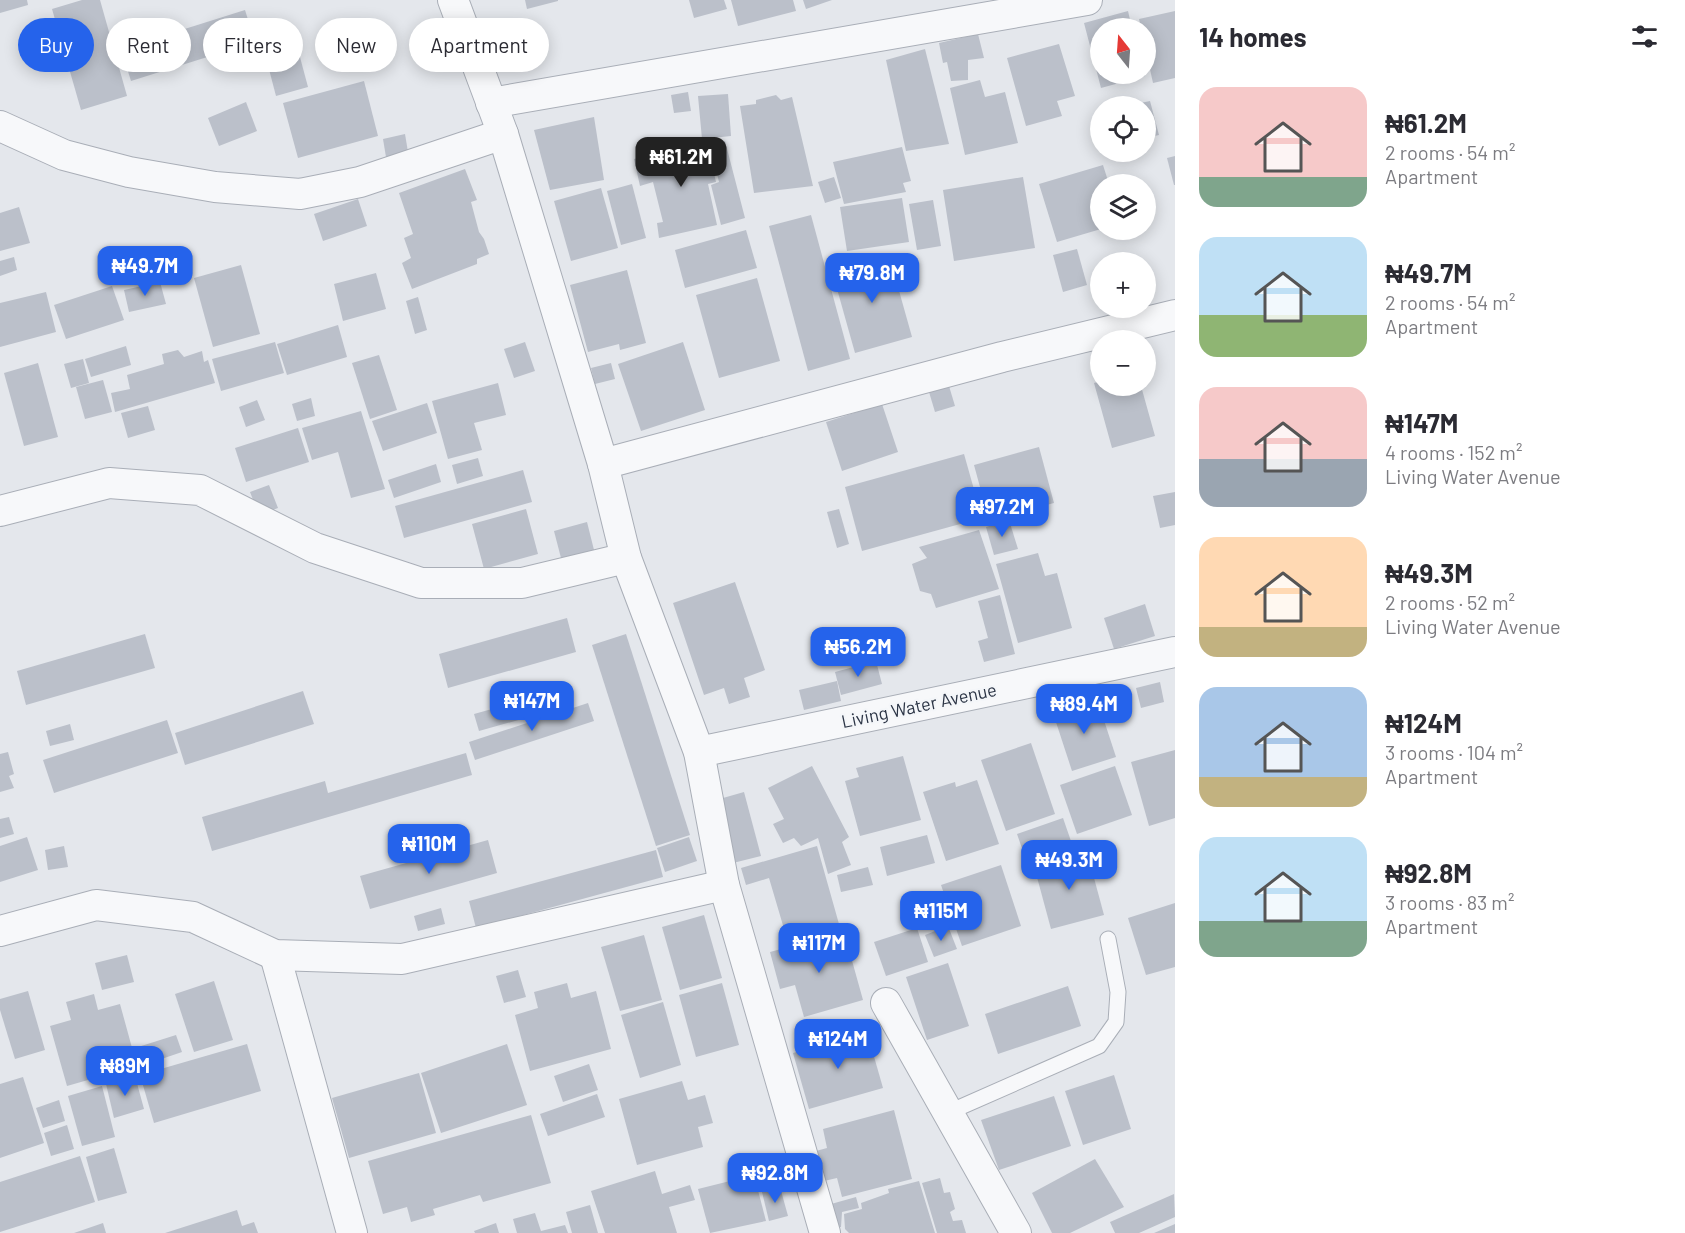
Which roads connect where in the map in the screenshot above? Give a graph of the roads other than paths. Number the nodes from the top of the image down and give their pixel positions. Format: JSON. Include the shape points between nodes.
{"nodes":[{"id":1,"x":453,"y":0,"type":"edge"},
{"id":2,"x":1087,"y":0,"type":"edge"},
{"id":3,"x":491,"y":103,"type":"junction"},
{"id":4,"x":0,"y":126,"type":"edge"},
{"id":5,"x":503,"y":134,"type":"junction"},
{"id":6,"x":1175,"y":315,"type":"edge"},
{"id":7,"x":603,"y":464,"type":"junction"},
{"id":8,"x":0,"y":511,"type":"edge"},
{"id":9,"x":626,"y":558,"type":"junction"},
{"id":10,"x":1175,"y":652,"type":"edge"},
{"id":11,"x":699,"y":752,"type":"junction"},
{"id":12,"x":724,"y":885,"type":"junction"},
{"id":13,"x":0,"y":931,"type":"edge"},
{"id":14,"x":1108,"y":939,"type":"dead end"},
{"id":15,"x":275,"y":955,"type":"junction"},
{"id":16,"x":886,"y":1003,"type":"dead end"},
{"id":17,"x":947,"y":1113,"type":"junction"},
{"id":18,"x":352,"y":1233,"type":"edge"},
{"id":19,"x":825,"y":1233,"type":"edge"},
{"id":20,"x":1016,"y":1233,"type":"edge"}],
"edges":[{"from":1,"to":3,"type":"street"},
{"from":2,"to":3,"type":"street"},
{"from":3,"to":5,"type":"street"},
{"from":4,"to":5,"type":"street","via":[[64,155],[129,172],[215,187],[300,194],[360,182]]},
{"from":5,"to":7,"type":"street"},
{"from":6,"to":7,"type":"street"},
{"from":7,"to":9,"type":"street"},
{"from":8,"to":9,"type":"street","via":[[109,483],[200,490],[315,548],[421,583],[522,584]]},
{"from":9,"to":11,"type":"street"},
{"from":10,"to":11,"type":"street","name":"Living Water Avenue"},
{"from":11,"to":12,"type":"street"},
{"from":12,"to":15,"type":"street","via":[[402,959]]},
{"from":12,"to":19,"type":"street"},
{"from":13,"to":15,"type":"street","via":[[96,905],[193,917]]},
{"from":14,"to":17,"type":"lane","via":[[1118,992],[1116,1023],[1099,1046]]},
{"from":15,"to":18,"type":"street"},
{"from":16,"to":17,"type":"street"},
{"from":17,"to":20,"type":"street"}]}
